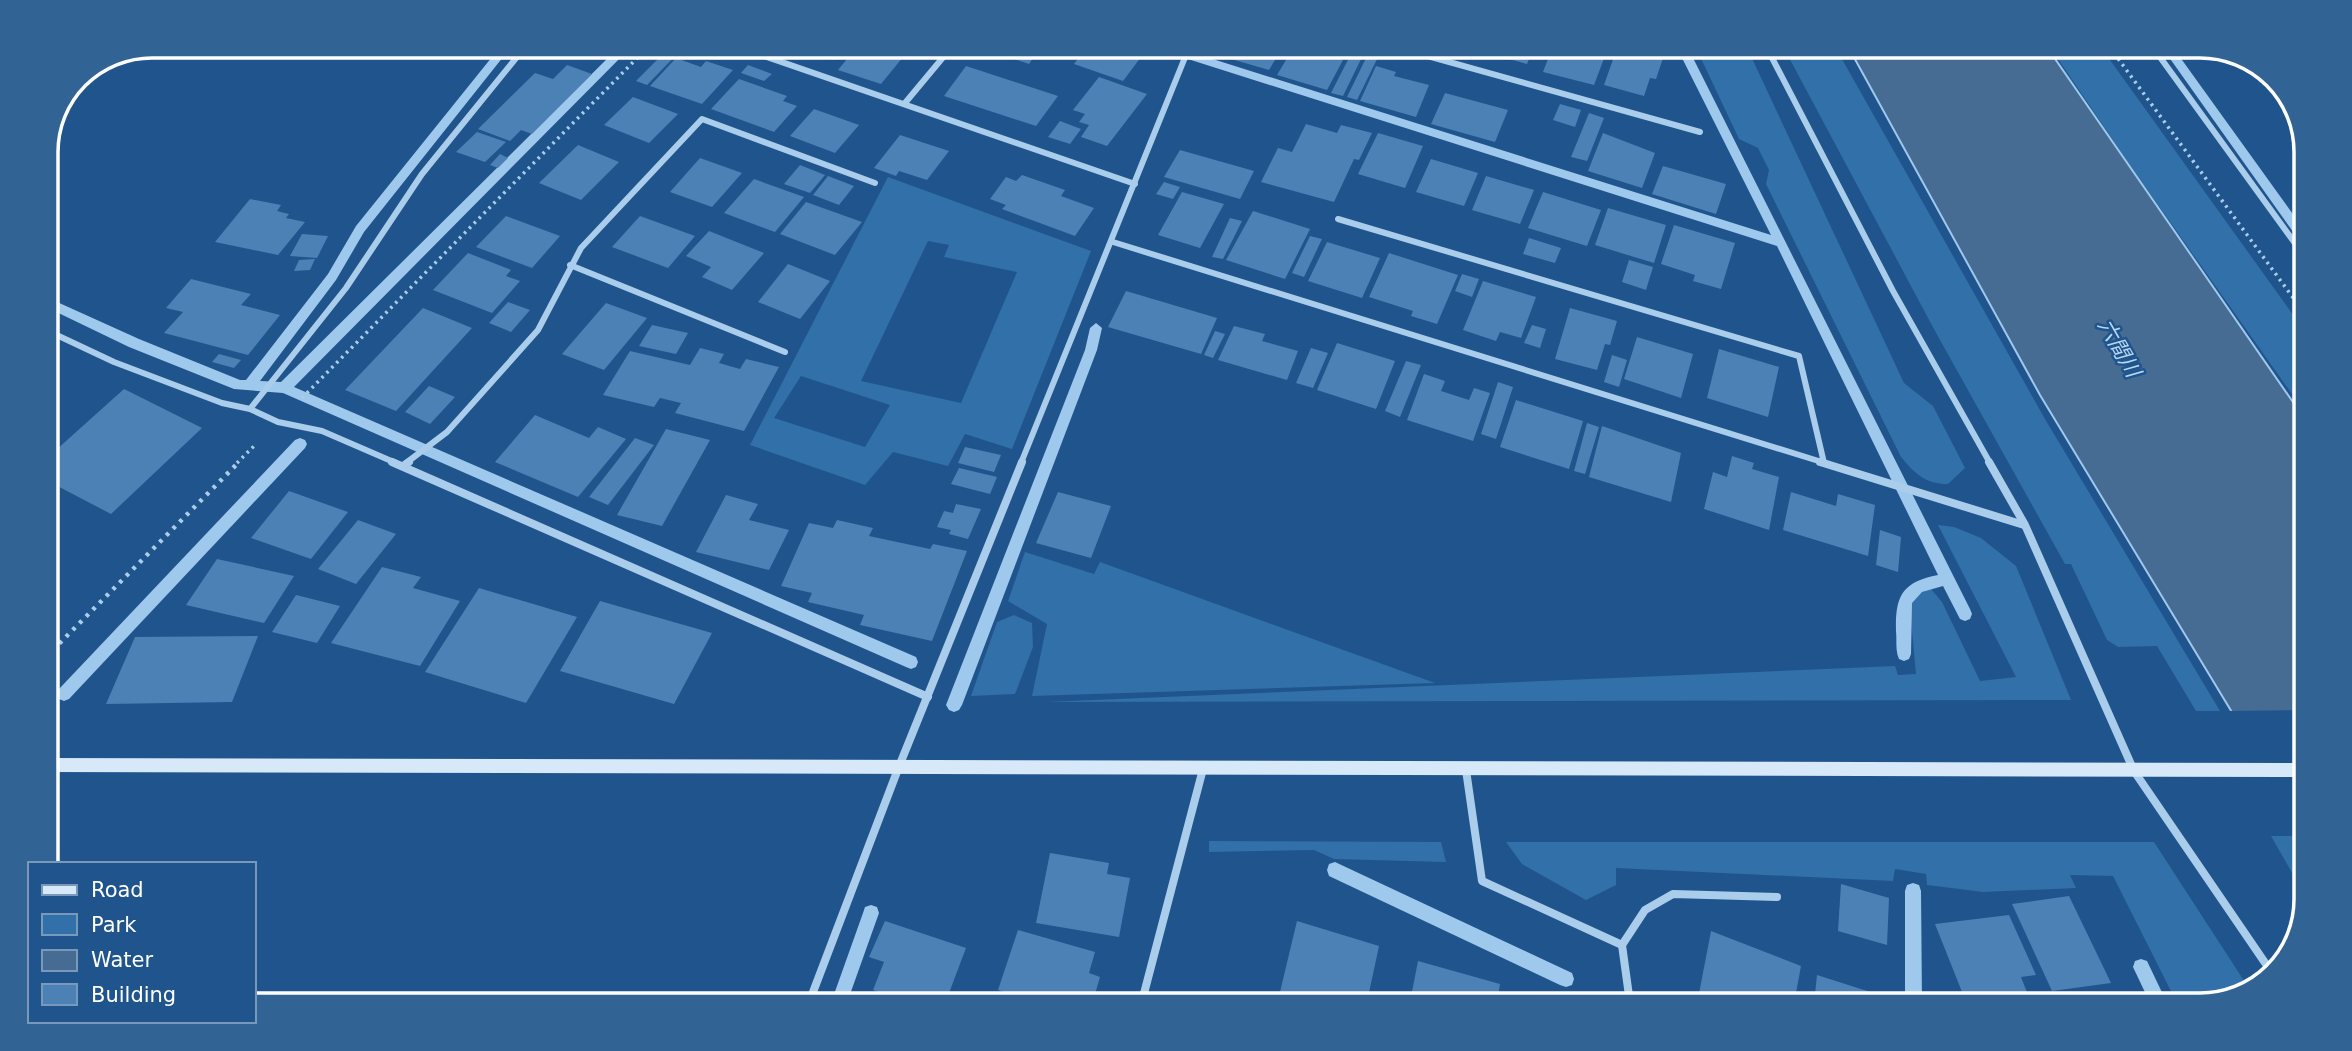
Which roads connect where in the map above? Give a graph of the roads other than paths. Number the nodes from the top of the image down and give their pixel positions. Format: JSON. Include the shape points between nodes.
{"nodes":[{"id":1,"x":516,"y":58,"type":"edge"},
{"id":2,"x":771,"y":58,"type":"edge"},
{"id":3,"x":942,"y":58,"type":"edge"},
{"id":4,"x":1185,"y":58,"type":"edge"},
{"id":5,"x":1435,"y":58,"type":"edge"},
{"id":6,"x":1772,"y":58,"type":"edge"},
{"id":7,"x":2161,"y":58,"type":"edge"},
{"id":8,"x":905,"y":103,"type":"junction"},
{"id":9,"x":1700,"y":132,"type":"dead end"},
{"id":10,"x":875,"y":183,"type":"dead end"},
{"id":11,"x":1135,"y":184,"type":"junction"},
{"id":12,"x":1339,"y":219,"type":"dead end"},
{"id":13,"x":1112,"y":242,"type":"junction"},
{"id":14,"x":2294,"y":242,"type":"edge"},
{"id":15,"x":570,"y":265,"type":"junction"},
{"id":16,"x":58,"y":336,"type":"edge"},
{"id":17,"x":785,"y":352,"type":"dead end"},
{"id":18,"x":250,"y":410,"type":"junction"},
{"id":19,"x":1824,"y":463,"type":"junction"},
{"id":20,"x":403,"y":466,"type":"junction"},
{"id":21,"x":2025,"y":525,"type":"junction"},
{"id":22,"x":928,"y":697,"type":"junction"},
{"id":23,"x":58,"y":765,"type":"edge"},
{"id":24,"x":898,"y":769,"type":"junction"},
{"id":25,"x":1203,"y":769,"type":"junction"},
{"id":26,"x":1466,"y":770,"type":"junction"},
{"id":27,"x":2294,"y":770,"type":"edge"},
{"id":28,"x":2134,"y":771,"type":"junction"},
{"id":29,"x":1777,"y":897,"type":"dead end"},
{"id":30,"x":1622,"y":946,"type":"junction"},
{"id":31,"x":2267,"y":965,"type":"edge"},
{"id":32,"x":813,"y":993,"type":"edge"},
{"id":33,"x":1145,"y":993,"type":"edge"},
{"id":34,"x":1629,"y":993,"type":"edge"}],
"edges":[{"from":1,"to":18,"type":"street","via":[[422,174],[346,288]]},
{"from":2,"to":8,"type":"street"},
{"from":3,"to":8,"type":"street"},
{"from":4,"to":11,"type":"street"},
{"from":5,"to":9,"type":"street"},
{"from":6,"to":21,"type":"street","via":[[1893,291]]},
{"from":7,"to":14,"type":"street"},
{"from":8,"to":11,"type":"street"},
{"from":10,"to":15,"type":"street","via":[[702,119]]},
{"from":11,"to":13,"type":"street"},
{"from":12,"to":19,"type":"street","via":[[1799,355]]},
{"from":13,"to":19,"type":"street"},
{"from":13,"to":22,"type":"street"},
{"from":15,"to":17,"type":"street"},
{"from":15,"to":20,"type":"street","via":[[538,330],[447,432]]},
{"from":16,"to":18,"type":"street","via":[[114,362]]},
{"from":18,"to":20,"type":"street","via":[[278,422],[323,431]]},
{"from":19,"to":21,"type":"street"},
{"from":20,"to":22,"type":"street"},
{"from":21,"to":28,"type":"street"},
{"from":22,"to":24,"type":"street"},
{"from":23,"to":24,"type":"street"},
{"from":24,"to":25,"type":"street"},
{"from":24,"to":32,"type":"street"},
{"from":25,"to":26,"type":"street"},
{"from":25,"to":33,"type":"street"},
{"from":26,"to":28,"type":"street"},
{"from":26,"to":30,"type":"street","via":[[1482,881]]},
{"from":27,"to":28,"type":"street"},
{"from":28,"to":31,"type":"street"},
{"from":29,"to":30,"type":"street","via":[[1673,894],[1645,910]]},
{"from":30,"to":34,"type":"street"}]}
